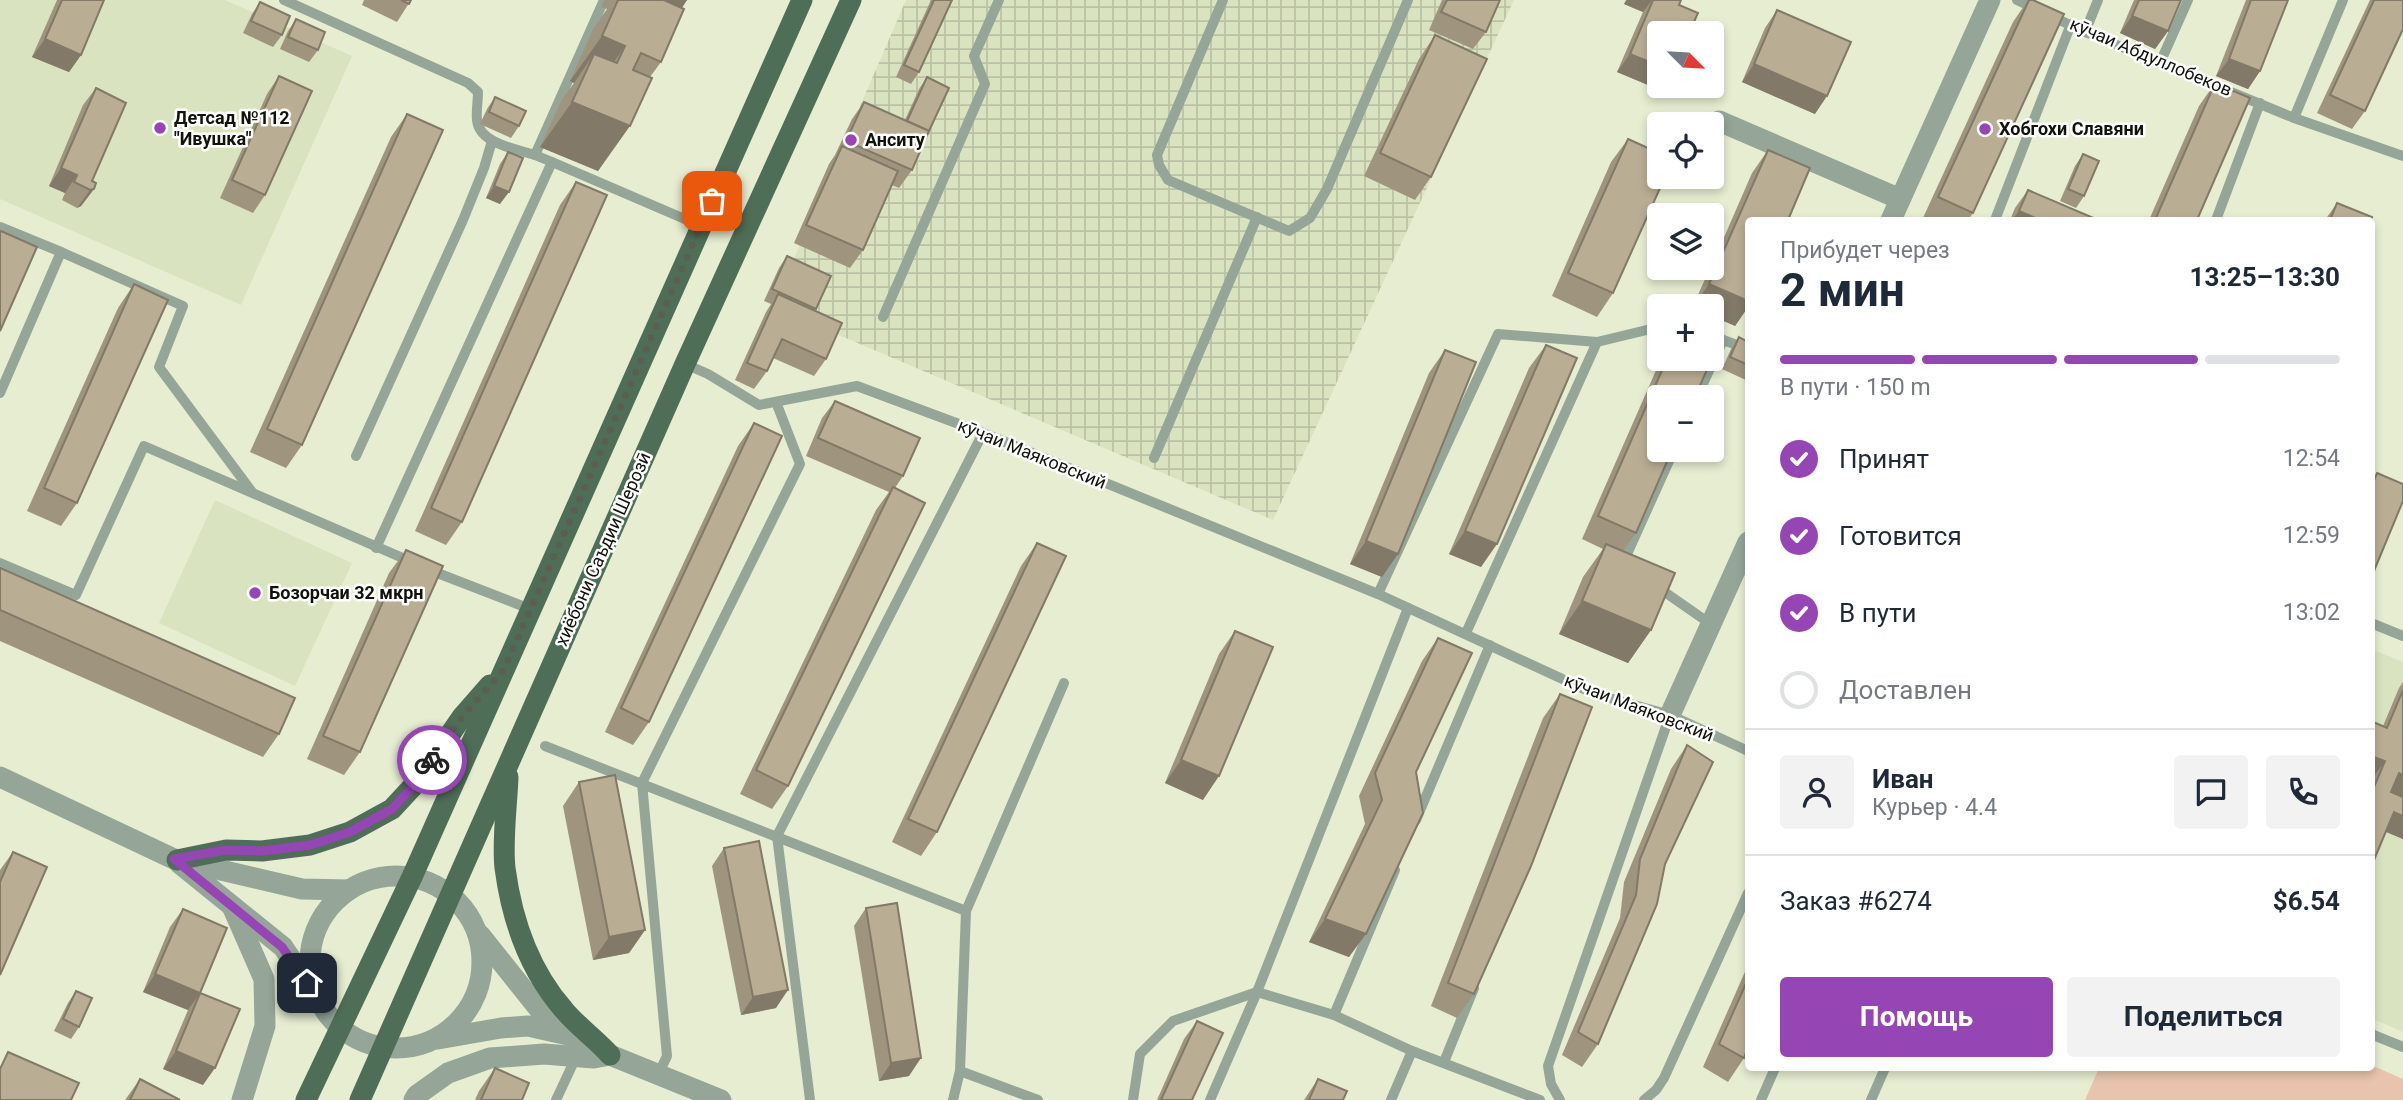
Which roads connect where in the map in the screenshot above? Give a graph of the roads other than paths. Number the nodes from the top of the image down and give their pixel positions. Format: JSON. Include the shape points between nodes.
{"nodes":[{"id":1,"x":284,"y":0,"type":"edge"},
{"id":2,"x":604,"y":0,"type":"edge"},
{"id":3,"x":802,"y":0,"type":"edge"},
{"id":4,"x":851,"y":0,"type":"edge"},
{"id":5,"x":999,"y":0,"type":"edge"},
{"id":6,"x":1223,"y":0,"type":"edge"},
{"id":7,"x":1408,"y":0,"type":"edge"},
{"id":8,"x":1990,"y":0,"type":"edge"},
{"id":9,"x":2017,"y":0,"type":"edge"},
{"id":10,"x":2098,"y":0,"type":"edge"},
{"id":11,"x":2188,"y":0,"type":"edge"},
{"id":12,"x":2343,"y":0,"type":"edge"},
{"id":13,"x":2071,"y":24,"type":"junction"},
{"id":14,"x":2085,"y":32,"type":"junction"},
{"id":15,"x":2160,"y":63,"type":"junction"},
{"id":16,"x":2260,"y":103,"type":"junction"},
{"id":17,"x":2294,"y":118,"type":"junction"},
{"id":18,"x":1724,"y":123,"type":"edge"},
{"id":19,"x":492,"y":141,"type":"junction"},
{"id":20,"x":536,"y":155,"type":"junction"},
{"id":21,"x":2403,"y":156,"type":"edge"},
{"id":22,"x":552,"y":162,"type":"junction"},
{"id":23,"x":1900,"y":198,"type":"junction"},
{"id":24,"x":1257,"y":217,"type":"junction"},
{"id":25,"x":1892,"y":217,"type":"edge"},
{"id":26,"x":1996,"y":217,"type":"edge"},
{"id":27,"x":2217,"y":217,"type":"edge"},
{"id":28,"x":701,"y":226,"type":"junction"},
{"id":29,"x":0,"y":227,"type":"edge"},
{"id":30,"x":61,"y":252,"type":"junction"},
{"id":31,"x":883,"y":317,"type":"dead end"},
{"id":32,"x":1647,"y":330,"type":"edge"},
{"id":33,"x":1724,"y":340,"type":"edge"},
{"id":34,"x":1597,"y":342,"type":"junction"},
{"id":35,"x":1745,"y":348,"type":"edge"},
{"id":36,"x":685,"y":364,"type":"junction"},
{"id":37,"x":0,"y":393,"type":"edge"},
{"id":38,"x":776,"y":401,"type":"junction"},
{"id":39,"x":983,"y":433,"type":"junction"},
{"id":40,"x":356,"y":456,"type":"dead end"},
{"id":41,"x":1154,"y":458,"type":"dead end"},
{"id":42,"x":1669,"y":462,"type":"edge"},
{"id":43,"x":254,"y":494,"type":"junction"},
{"id":44,"x":376,"y":548,"type":"junction"},
{"id":45,"x":1745,"y":549,"type":"edge"},
{"id":46,"x":0,"y":563,"type":"edge"},
{"id":47,"x":1634,"y":571,"type":"edge"},
{"id":48,"x":1645,"y":578,"type":"edge"},
{"id":49,"x":1378,"y":594,"type":"junction"},
{"id":50,"x":1408,"y":608,"type":"junction"},
{"id":51,"x":530,"y":609,"type":"junction"},
{"id":52,"x":1712,"y":625,"type":"junction"},
{"id":53,"x":2375,"y":625,"type":"edge"},
{"id":54,"x":1466,"y":633,"type":"junction"},
{"id":55,"x":2403,"y":636,"type":"edge"},
{"id":56,"x":1490,"y":645,"type":"junction"},
{"id":57,"x":503,"y":671,"type":"junction"},
{"id":58,"x":1064,"y":683,"type":"dead end"},
{"id":59,"x":1595,"y":694,"type":"junction"},
{"id":60,"x":1589,"y":707,"type":"edge"},
{"id":61,"x":1670,"y":715,"type":"junction"},
{"id":62,"x":545,"y":746,"type":"dead end"},
{"id":63,"x":1745,"y":750,"type":"edge"},
{"id":64,"x":509,"y":764,"type":"junction"},
{"id":65,"x":0,"y":777,"type":"edge"},
{"id":66,"x":642,"y":783,"type":"junction"},
{"id":67,"x":777,"y":836,"type":"junction"},
{"id":68,"x":1409,"y":836,"type":"edge"},
{"id":69,"x":176,"y":860,"type":"junction"},
{"id":70,"x":1399,"y":862,"type":"edge"},
{"id":71,"x":412,"y":877,"type":"junction"},
{"id":72,"x":349,"y":890,"type":"junction"},
{"id":73,"x":451,"y":895,"type":"junction"},
{"id":74,"x":1745,"y":900,"type":"edge"},
{"id":75,"x":232,"y":906,"type":"junction"},
{"id":76,"x":966,"y":911,"type":"junction"},
{"id":77,"x":477,"y":931,"type":"junction"},
{"id":78,"x":1480,"y":973,"type":"edge"},
{"id":79,"x":1257,"y":992,"type":"junction"},
{"id":80,"x":319,"y":1001,"type":"junction"},
{"id":81,"x":1334,"y":1015,"type":"junction"},
{"id":82,"x":341,"y":1029,"type":"junction"},
{"id":83,"x":2375,"y":1036,"type":"edge"},
{"id":84,"x":433,"y":1040,"type":"junction"},
{"id":85,"x":575,"y":1045,"type":"junction"},
{"id":86,"x":382,"y":1047,"type":"junction"},
{"id":87,"x":2403,"y":1047,"type":"edge"},
{"id":88,"x":1412,"y":1051,"type":"junction"},
{"id":89,"x":610,"y":1055,"type":"junction"},
{"id":90,"x":1444,"y":1062,"type":"junction"},
{"id":91,"x":960,"y":1070,"type":"junction"},
{"id":92,"x":1774,"y":1071,"type":"edge"},
{"id":93,"x":1884,"y":1071,"type":"edge"},
{"id":94,"x":658,"y":1075,"type":"junction"},
{"id":95,"x":242,"y":1100,"type":"edge"},
{"id":96,"x":306,"y":1100,"type":"edge"},
{"id":97,"x":360,"y":1100,"type":"edge"},
{"id":98,"x":414,"y":1100,"type":"edge"},
{"id":99,"x":556,"y":1100,"type":"edge"},
{"id":100,"x":722,"y":1100,"type":"edge"},
{"id":101,"x":810,"y":1100,"type":"edge"},
{"id":102,"x":953,"y":1100,"type":"edge"},
{"id":103,"x":1038,"y":1100,"type":"edge"},
{"id":104,"x":1133,"y":1100,"type":"edge"},
{"id":105,"x":1210,"y":1100,"type":"edge"},
{"id":106,"x":1391,"y":1100,"type":"edge"},
{"id":107,"x":1540,"y":1100,"type":"edge"},
{"id":108,"x":1560,"y":1100,"type":"edge"},
{"id":109,"x":1644,"y":1100,"type":"edge"},
{"id":110,"x":1761,"y":1100,"type":"edge"},
{"id":111,"x":1871,"y":1100,"type":"edge"}],
"edges":[{"from":1,"to":19,"type":"lane","via":[[468,83],[478,92],[480,132]]},
{"from":2,"to":20,"type":"lane"},
{"from":3,"to":28,"type":"main road"},
{"from":4,"to":36,"type":"main road","name":"хиёбони Саъдии Шерозӣ"},
{"from":5,"to":31,"type":"lane","via":[[974,56],[985,84]]},
{"from":6,"to":24,"type":"lane","via":[[1157,155],[1168,180]]},
{"from":7,"to":24,"type":"lane","via":[[1327,189],[1310,218],[1289,231]]},
{"from":8,"to":23,"type":"street"},
{"from":9,"to":13,"type":"lane","name":"кӯчаи Абдуллобеков"},
{"from":10,"to":14,"type":"lane"},
{"from":11,"to":15,"type":"lane"},
{"from":12,"to":17,"type":"lane"},
{"from":13,"to":14,"type":"lane","name":"кӯчаи Абдуллобеков"},
{"from":13,"to":26,"type":"lane"},
{"from":14,"to":15,"type":"lane","name":"кӯчаи Абдуллобеков"},
{"from":15,"to":16,"type":"lane","name":"кӯчаи Абдуллобеков"},
{"from":16,"to":17,"type":"lane","name":"кӯчаи Абдуллобеков"},
{"from":16,"to":27,"type":"lane"},
{"from":17,"to":21,"type":"lane","name":"кӯчаи Абдуллобеков"},
{"from":18,"to":23,"type":"street"},
{"from":19,"to":20,"type":"lane"},
{"from":19,"to":40,"type":"lane","via":[[463,220]]},
{"from":20,"to":22,"type":"lane"},
{"from":22,"to":28,"type":"lane"},
{"from":22,"to":44,"type":"lane"},
{"from":23,"to":25,"type":"street"},
{"from":24,"to":41,"type":"lane"},
{"from":28,"to":51,"type":"main road"},
{"from":29,"to":30,"type":"lane"},
{"from":30,"to":37,"type":"lane"},
{"from":30,"to":43,"type":"lane","via":[[183,306],[159,367]]},
{"from":32,"to":34,"type":"lane"},
{"from":33,"to":35,"type":"lane"},
{"from":34,"to":49,"type":"lane","via":[[1498,334]]},
{"from":34,"to":54,"type":"lane"},
{"from":36,"to":38,"type":"lane","name":"кӯчаи Маяковский","via":[[760,404]]},
{"from":36,"to":64,"type":"main road","name":"хиёбони Саъдии Шерозӣ"},
{"from":38,"to":39,"type":"lane","name":"кӯчаи Маяковский","via":[[857,386]]},
{"from":38,"to":66,"type":"lane","via":[[800,464]]},
{"from":39,"to":49,"type":"lane","name":"кӯчаи Маяковский"},
{"from":39,"to":67,"type":"lane"},
{"from":42,"to":47,"type":"lane","via":[[1623,563]]},
{"from":43,"to":44,"type":"lane"},
{"from":43,"to":46,"type":"lane","via":[[144,446],[76,596]]},
{"from":44,"to":51,"type":"lane"},
{"from":45,"to":52,"type":"street"},
{"from":48,"to":52,"type":"lane"},
{"from":49,"to":50,"type":"lane","name":"кӯчаи Маяковский"},
{"from":50,"to":54,"type":"lane","name":"кӯчаи Маяковский"},
{"from":50,"to":79,"type":"lane"},
{"from":51,"to":57,"type":"main road"},
{"from":52,"to":61,"type":"street"},
{"from":53,"to":55,"type":"lane"},
{"from":54,"to":56,"type":"lane","name":"кӯчаи Маяковский"},
{"from":56,"to":59,"type":"lane","name":"кӯчаи Маяковский"},
{"from":56,"to":68,"type":"lane"},
{"from":57,"to":69,"type":"main road","via":[[392,809],[350,832],[310,845],[226,850]]},
{"from":57,"to":71,"type":"main road"},
{"from":58,"to":76,"type":"lane"},
{"from":59,"to":60,"type":"lane"},
{"from":59,"to":61,"type":"lane","name":"кӯчаи Маяковский"},
{"from":61,"to":63,"type":"lane","name":"кӯчаи Маяковский"},
{"from":61,"to":108,"type":"lane","via":[[1548,1066]]},
{"from":62,"to":66,"type":"lane"},
{"from":64,"to":73,"type":"main road","name":"хиёбони Саъдии Шерозӣ"},
{"from":64,"to":89,"type":"main road","via":[[505,866],[528,959],[565,1012]]},
{"from":65,"to":69,"type":"street"},
{"from":66,"to":67,"type":"lane"},
{"from":66,"to":94,"type":"lane","via":[[667,1056]]},
{"from":67,"to":76,"type":"lane"},
{"from":67,"to":101,"type":"lane"},
{"from":69,"to":72,"type":"street","via":[[302,889]]},
{"from":69,"to":75,"type":"street"},
{"from":70,"to":81,"type":"lane"},
{"from":71,"to":72,"type":"street","via":[[368,880]]},
{"from":71,"to":73,"type":"street"},
{"from":71,"to":82,"type":"main road"},
{"from":72,"to":80,"type":"street","via":[[330,906],[317,928],[311,977]]},
{"from":73,"to":77,"type":"street"},
{"from":73,"to":86,"type":"main road","name":"хиёбони Саъдии Шерозӣ"},
{"from":74,"to":109,"type":"lane","via":[[1664,1078]]},
{"from":75,"to":80,"type":"street","via":[[282,947]]},
{"from":75,"to":95,"type":"street","via":[[264,979],[265,1026]]},
{"from":76,"to":91,"type":"lane"},
{"from":77,"to":84,"type":"street","via":[[482,956],[480,982],[470,1006],[454,1026]]},
{"from":77,"to":85,"type":"street","via":[[539,1009]]},
{"from":78,"to":90,"type":"lane"},
{"from":79,"to":81,"type":"lane"},
{"from":79,"to":104,"type":"lane","via":[[1172,1021],[1140,1054]]},
{"from":79,"to":105,"type":"lane"},
{"from":80,"to":82,"type":"street"},
{"from":81,"to":88,"type":"lane"},
{"from":82,"to":86,"type":"street"},
{"from":82,"to":96,"type":"main road"},
{"from":83,"to":87,"type":"lane"},
{"from":84,"to":85,"type":"street","via":[[528,1026]]},
{"from":84,"to":86,"type":"street","via":[[408,1048]]},
{"from":85,"to":89,"type":"street"},
{"from":85,"to":98,"type":"street","via":[[544,1054],[490,1058],[448,1073]]},
{"from":85,"to":99,"type":"lane"},
{"from":86,"to":97,"type":"main road","name":"хиёбони Саъдии Шерозӣ"},
{"from":88,"to":90,"type":"lane"},
{"from":88,"to":106,"type":"lane"},
{"from":89,"to":94,"type":"street"},
{"from":90,"to":107,"type":"lane"},
{"from":91,"to":102,"type":"lane"},
{"from":91,"to":103,"type":"lane"},
{"from":92,"to":110,"type":"lane"},
{"from":93,"to":111,"type":"lane"},
{"from":94,"to":100,"type":"street"}]}
